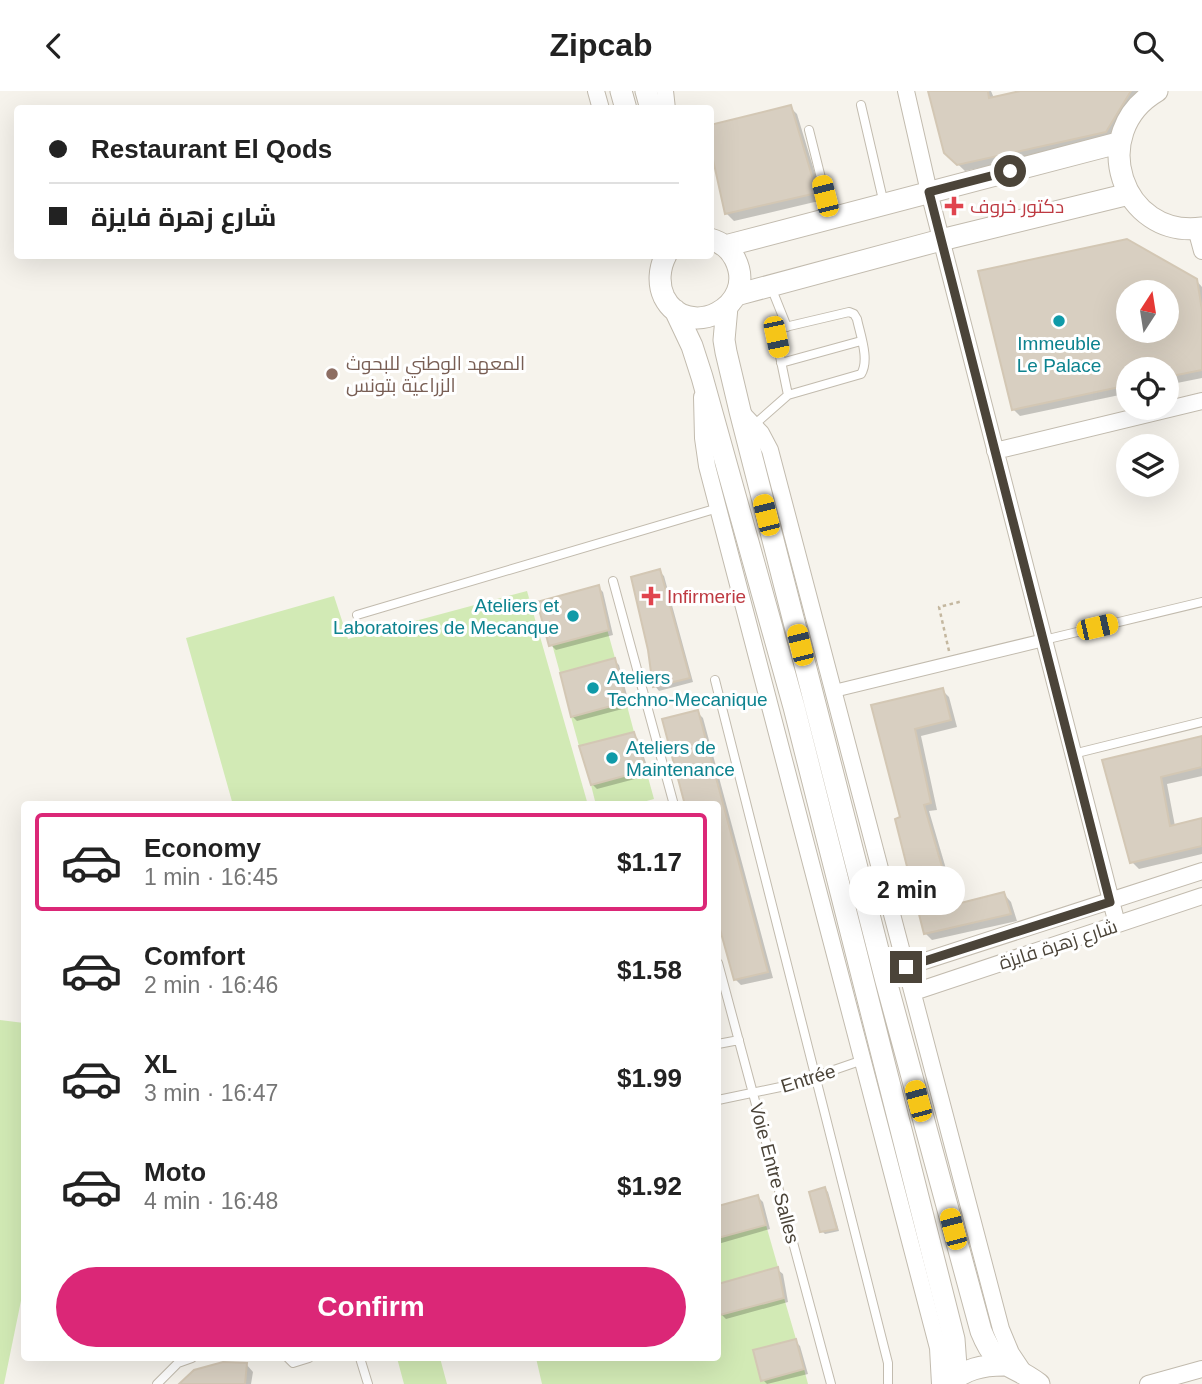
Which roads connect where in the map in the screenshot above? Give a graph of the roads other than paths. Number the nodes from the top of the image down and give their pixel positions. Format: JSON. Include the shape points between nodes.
{"nodes":[{"id":1,"x":906,"y":91,"type":"edge"},
{"id":2,"x":1157,"y":91,"type":"edge"},
{"id":3,"x":861,"y":105,"type":"dead end"},
{"id":4,"x":809,"y":130,"type":"dead end"},
{"id":5,"x":1118,"y":143,"type":"junction"},
{"id":6,"x":929,"y":192,"type":"junction"},
{"id":7,"x":1129,"y":194,"type":"junction"},
{"id":8,"x":884,"y":204,"type":"junction"},
{"id":9,"x":831,"y":218,"type":"junction"},
{"id":10,"x":1199,"y":228,"type":"edge"},
{"id":11,"x":715,"y":240,"type":"edge"},
{"id":12,"x":941,"y":240,"type":"junction"},
{"id":13,"x":1202,"y":251,"type":"edge"},
{"id":14,"x":662,"y":259,"type":"edge"},
{"id":15,"x":771,"y":286,"type":"junction"},
{"id":16,"x":731,"y":301,"type":"junction"},
{"id":17,"x":675,"y":310,"type":"junction"},
{"id":18,"x":787,"y":327,"type":"junction"},
{"id":19,"x":861,"y":341,"type":"junction"},
{"id":20,"x":782,"y":363,"type":"junction"},
{"id":21,"x":702,"y":377,"type":"junction"},
{"id":22,"x":788,"y":395,"type":"junction"},
{"id":23,"x":1202,"y":401,"type":"edge"},
{"id":24,"x":747,"y":418,"type":"junction"},
{"id":25,"x":995,"y":451,"type":"junction"},
{"id":26,"x":718,"y":508,"type":"junction"},
{"id":27,"x":613,"y":581,"type":"dead end"},
{"id":28,"x":1202,"y":602,"type":"edge"},
{"id":29,"x":357,"y":615,"type":"dead end"},
{"id":30,"x":1044,"y":640,"type":"junction"},
{"id":31,"x":715,"y":680,"type":"dead end"},
{"id":32,"x":834,"y":691,"type":"junction"},
{"id":33,"x":1202,"y":722,"type":"edge"},
{"id":34,"x":1073,"y":754,"type":"junction"},
{"id":35,"x":673,"y":801,"type":"edge"},
{"id":36,"x":1202,"y":871,"type":"edge"},
{"id":37,"x":1202,"y":896,"type":"edge"},
{"id":38,"x":1110,"y":902,"type":"junction"},
{"id":39,"x":1117,"y":924,"type":"junction"},
{"id":40,"x":906,"y":967,"type":"junction"},
{"id":41,"x":721,"y":975,"type":"edge"},
{"id":42,"x":914,"y":992,"type":"junction"},
{"id":43,"x":738,"y":1040,"type":"junction"},
{"id":44,"x":721,"y":1043,"type":"edge"},
{"id":45,"x":863,"y":1060,"type":"junction"},
{"id":46,"x":815,"y":1077,"type":"junction"},
{"id":47,"x":753,"y":1091,"type":"junction"},
{"id":48,"x":721,"y":1099,"type":"edge"},
{"id":49,"x":184,"y":1361,"type":"edge"},
{"id":50,"x":361,"y":1361,"type":"edge"},
{"id":51,"x":1202,"y":1369,"type":"edge"},
{"id":52,"x":1022,"y":1373,"type":"edge"},
{"id":53,"x":1187,"y":1379,"type":"edge"},
{"id":54,"x":157,"y":1384,"type":"edge"},
{"id":55,"x":368,"y":1384,"type":"edge"},
{"id":56,"x":831,"y":1384,"type":"edge"},
{"id":57,"x":888,"y":1384,"type":"edge"},
{"id":58,"x":945,"y":1384,"type":"edge"},
{"id":59,"x":1149,"y":1384,"type":"edge"}],
"edges":[{"from":1,"to":6,"type":"street"},
{"from":2,"to":5,"type":"street","via":[[1143,99],[1127,119]]},
{"from":3,"to":8,"type":"lane"},
{"from":4,"to":9,"type":"lane"},
{"from":5,"to":6,"type":"street"},
{"from":5,"to":7,"type":"street","via":[[1119,170]]},
{"from":6,"to":8,"type":"street"},
{"from":6,"to":12,"type":"street"},
{"from":7,"to":10,"type":"street","via":[[1147,213],[1170,226]]},
{"from":7,"to":12,"type":"street"},
{"from":8,"to":9,"type":"street"},
{"from":9,"to":11,"type":"street"},
{"from":10,"to":13,"type":"street"},
{"from":11,"to":16,"type":"street","via":[[734,257],[739,269],[740,283]]},
{"from":12,"to":15,"type":"street"},
{"from":12,"to":25,"type":"street"},
{"from":14,"to":17,"type":"street","via":[[660,288]]},
{"from":15,"to":16,"type":"street"},
{"from":15,"to":18,"type":"lane"},
{"from":16,"to":17,"type":"street","via":[[715,315],[702,318]]},
{"from":16,"to":24,"type":"street","via":[[724,340]]},
{"from":17,"to":21,"type":"street"},
{"from":18,"to":19,"type":"lane","via":[[849,312],[857,319]]},
{"from":18,"to":20,"type":"lane","via":[[776,337]]},
{"from":19,"to":20,"type":"lane"},
{"from":19,"to":22,"type":"lane","via":[[861,374]]},
{"from":20,"to":22,"type":"lane"},
{"from":21,"to":26,"type":"street","via":[[703,438]]},
{"from":21,"to":58,"type":"street","via":[[794,707],[954,1339],[956,1366]]},
{"from":22,"to":24,"type":"lane"},
{"from":23,"to":25,"type":"street"},
{"from":24,"to":32,"type":"street","via":[[770,450]]},
{"from":24,"to":52,"type":"street","via":[[886,981],[981,1331],[996,1360]]},
{"from":25,"to":30,"type":"street"},
{"from":26,"to":29,"type":"lane"},
{"from":26,"to":45,"type":"street"},
{"from":27,"to":35,"type":"lane"},
{"from":28,"to":30,"type":"lane"},
{"from":30,"to":32,"type":"street"},
{"from":30,"to":34,"type":"street"},
{"from":31,"to":46,"type":"lane"},
{"from":32,"to":40,"type":"street"},
{"from":33,"to":34,"type":"lane"},
{"from":34,"to":38,"type":"street"},
{"from":36,"to":38,"type":"street","name":"شارع زهرة فايزة"},
{"from":37,"to":39,"type":"street","name":"شارع زهرة فايزة"},
{"from":38,"to":39,"type":"street"},
{"from":38,"to":40,"type":"street","name":"شارع زهرة فايزة"},
{"from":39,"to":42,"type":"street","name":"شارع زهرة فايزة"},
{"from":40,"to":42,"type":"street"},
{"from":41,"to":43,"type":"lane","name":"Voie Entre Salles"},
{"from":42,"to":52,"type":"street","via":[[1001,1329]]},
{"from":43,"to":44,"type":"lane"},
{"from":43,"to":47,"type":"lane","name":"Voie Entre Salles"},
{"from":45,"to":46,"type":"lane","name":"Entrée"},
{"from":45,"to":58,"type":"street"},
{"from":46,"to":47,"type":"lane","name":"Entrée"},
{"from":46,"to":57,"type":"lane","via":[[888,1363]]},
{"from":47,"to":48,"type":"lane","name":"Entrée"},
{"from":47,"to":56,"type":"lane","name":"Voie Entre Salles"},
{"from":49,"to":54,"type":"lane"},
{"from":50,"to":55,"type":"lane"},
{"from":51,"to":53,"type":"street"},
{"from":52,"to":58,"type":"street","via":[[984,1365]]},
{"from":53,"to":59,"type":"street"}]}
